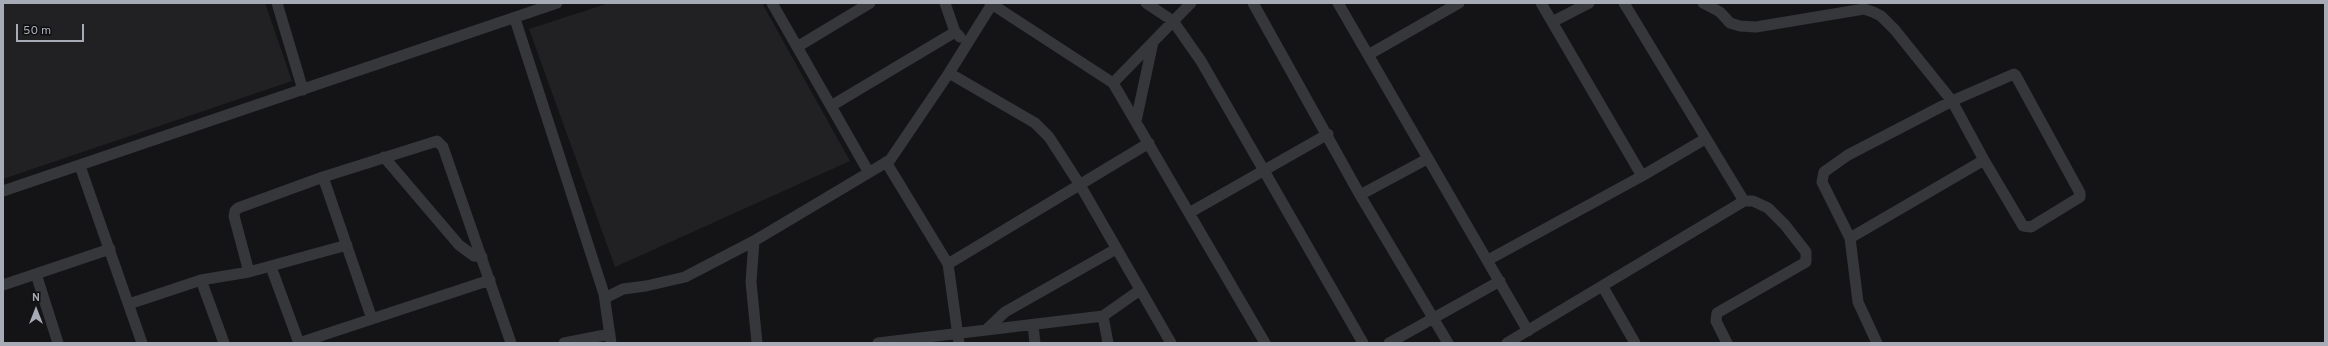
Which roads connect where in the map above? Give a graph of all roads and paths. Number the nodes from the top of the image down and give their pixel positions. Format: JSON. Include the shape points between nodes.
{"nodes":[{"id":1,"x":277,"y":3,"type":"edge"},
{"id":2,"x":558,"y":3,"type":"edge"},
{"id":3,"x":772,"y":3,"type":"edge"},
{"id":4,"x":945,"y":3,"type":"edge"},
{"id":5,"x":991,"y":3,"type":"edge"},
{"id":6,"x":1146,"y":3,"type":"edge"},
{"id":7,"x":1191,"y":3,"type":"edge"},
{"id":8,"x":1253,"y":3,"type":"edge"},
{"id":9,"x":1338,"y":3,"type":"edge"},
{"id":10,"x":1459,"y":3,"type":"edge"},
{"id":11,"x":1541,"y":3,"type":"edge"},
{"id":12,"x":1589,"y":3,"type":"edge"},
{"id":13,"x":1624,"y":3,"type":"edge"},
{"id":14,"x":1703,"y":3,"type":"edge"},
{"id":15,"x":863,"y":5,"type":"edge"},
{"id":16,"x":1860,"y":6,"type":"edge"},
{"id":17,"x":1007,"y":7,"type":"edge"},
{"id":18,"x":514,"y":19,"type":"junction"},
{"id":19,"x":1173,"y":21,"type":"junction"},
{"id":20,"x":1552,"y":22,"type":"junction"},
{"id":21,"x":956,"y":32,"type":"junction"},
{"id":22,"x":1153,"y":41,"type":"junction"},
{"id":23,"x":966,"y":44,"type":"junction"},
{"id":24,"x":797,"y":46,"type":"junction"},
{"id":25,"x":1368,"y":55,"type":"junction"},
{"id":26,"x":949,"y":73,"type":"junction"},
{"id":27,"x":1113,"y":83,"type":"junction"},
{"id":28,"x":303,"y":90,"type":"junction"},
{"id":29,"x":1952,"y":101,"type":"junction"},
{"id":30,"x":831,"y":106,"type":"junction"},
{"id":31,"x":1136,"y":121,"type":"junction"},
{"id":32,"x":1328,"y":134,"type":"junction"},
{"id":33,"x":1705,"y":139,"type":"junction"},
{"id":34,"x":1149,"y":144,"type":"junction"},
{"id":35,"x":384,"y":157,"type":"junction"},
{"id":36,"x":1427,"y":159,"type":"junction"},
{"id":37,"x":1984,"y":160,"type":"junction"},
{"id":38,"x":886,"y":162,"type":"junction"},
{"id":39,"x":80,"y":166,"type":"junction"},
{"id":40,"x":868,"y":171,"type":"junction"},
{"id":41,"x":1264,"y":171,"type":"junction"},
{"id":42,"x":1642,"y":176,"type":"junction"},
{"id":43,"x":323,"y":177,"type":"junction"},
{"id":44,"x":1080,"y":185,"type":"junction"},
{"id":45,"x":3,"y":191,"type":"edge"},
{"id":46,"x":1360,"y":195,"type":"junction"},
{"id":47,"x":1744,"y":202,"type":"junction"},
{"id":48,"x":1189,"y":213,"type":"junction"},
{"id":49,"x":1850,"y":238,"type":"junction"},
{"id":50,"x":754,"y":241,"type":"junction"},
{"id":51,"x":347,"y":244,"type":"junction"},
{"id":52,"x":110,"y":249,"type":"junction"},
{"id":53,"x":1116,"y":249,"type":"junction"},
{"id":54,"x":482,"y":257,"type":"junction"},
{"id":55,"x":1488,"y":260,"type":"junction"},
{"id":56,"x":948,"y":264,"type":"junction"},
{"id":57,"x":271,"y":267,"type":"junction"},
{"id":58,"x":249,"y":272,"type":"junction"},
{"id":59,"x":36,"y":274,"type":"junction"},
{"id":60,"x":201,"y":280,"type":"junction"},
{"id":61,"x":490,"y":280,"type":"junction"},
{"id":62,"x":1500,"y":282,"type":"junction"},
{"id":63,"x":3,"y":285,"type":"edge"},
{"id":64,"x":1603,"y":287,"type":"junction"},
{"id":65,"x":1140,"y":290,"type":"junction"},
{"id":66,"x":605,"y":298,"type":"junction"},
{"id":67,"x":129,"y":304,"type":"junction"},
{"id":68,"x":1103,"y":316,"type":"junction"},
{"id":69,"x":372,"y":319,"type":"junction"},
{"id":70,"x":1434,"y":319,"type":"junction"},
{"id":71,"x":1033,"y":325,"type":"junction"},
{"id":72,"x":987,"y":329,"type":"junction"},
{"id":73,"x":1528,"y":331,"type":"junction"},
{"id":74,"x":958,"y":338,"type":"edge"},
{"id":75,"x":611,"y":339,"type":"edge"},
{"id":76,"x":58,"y":343,"type":"edge"},
{"id":77,"x":142,"y":343,"type":"edge"},
{"id":78,"x":224,"y":343,"type":"edge"},
{"id":79,"x":299,"y":343,"type":"edge"},
{"id":80,"x":511,"y":343,"type":"edge"},
{"id":81,"x":564,"y":343,"type":"edge"},
{"id":82,"x":758,"y":343,"type":"edge"},
{"id":83,"x":883,"y":343,"type":"edge"},
{"id":84,"x":1035,"y":343,"type":"edge"},
{"id":85,"x":1108,"y":343,"type":"edge"},
{"id":86,"x":1172,"y":343,"type":"edge"},
{"id":87,"x":1265,"y":343,"type":"edge"},
{"id":88,"x":1364,"y":343,"type":"edge"},
{"id":89,"x":1389,"y":343,"type":"edge"},
{"id":90,"x":1448,"y":343,"type":"edge"},
{"id":91,"x":1507,"y":343,"type":"edge"},
{"id":92,"x":1635,"y":343,"type":"edge"},
{"id":93,"x":1727,"y":343,"type":"edge"},
{"id":94,"x":1877,"y":343,"type":"edge"}],
"edges":[{"from":1,"to":28,"type":"street"},
{"from":2,"to":18,"type":"street"},
{"from":3,"to":24,"type":"street"},
{"from":4,"to":21,"type":"street"},
{"from":5,"to":17,"type":"street"},
{"from":5,"to":23,"type":"street"},
{"from":6,"to":19,"type":"street"},
{"from":7,"to":19,"type":"street"},
{"from":8,"to":32,"type":"street"},
{"from":9,"to":25,"type":"street"},
{"from":10,"to":25,"type":"street"},
{"from":11,"to":20,"type":"street"},
{"from":12,"to":20,"type":"street"},
{"from":13,"to":33,"type":"street"},
{"from":14,"to":16,"type":"street","via":[[1720,12],[1730,23],[1756,27]]},
{"from":15,"to":24,"type":"street"},
{"from":16,"to":29,"type":"street","via":[[1880,16],[1895,30]]},
{"from":17,"to":27,"type":"street"},
{"from":18,"to":28,"type":"street"},
{"from":18,"to":66,"type":"street"},
{"from":19,"to":22,"type":"street"},
{"from":19,"to":41,"type":"street","via":[[1201,61]]},
{"from":20,"to":42,"type":"street"},
{"from":21,"to":23,"type":"street"},
{"from":21,"to":30,"type":"street"},
{"from":22,"to":27,"type":"street"},
{"from":22,"to":31,"type":"street"},
{"from":23,"to":26,"type":"street"},
{"from":24,"to":30,"type":"street"},
{"from":25,"to":36,"type":"street"},
{"from":26,"to":38,"type":"street","via":[[901,146]]},
{"from":26,"to":44,"type":"street","via":[[1041,128]]},
{"from":27,"to":31,"type":"street"},
{"from":28,"to":39,"type":"street"},
{"from":29,"to":37,"type":"street"},
{"from":29,"to":37,"type":"street","via":[[2010,74],[2016,76],[2080,197],[2030,227],[2023,226]]},
{"from":29,"to":49,"type":"street","via":[[1844,158],[1824,172],[1822,182]]},
{"from":30,"to":40,"type":"street"},
{"from":31,"to":34,"type":"street"},
{"from":32,"to":41,"type":"street"},
{"from":32,"to":46,"type":"street"},
{"from":33,"to":42,"type":"street"},
{"from":33,"to":47,"type":"street"},
{"from":34,"to":44,"type":"street"},
{"from":34,"to":48,"type":"street"},
{"from":35,"to":43,"type":"street"},
{"from":35,"to":54,"type":"street","via":[[459,245],[474,256]]},
{"from":35,"to":54,"type":"street","via":[[434,140],[440,142]]},
{"from":36,"to":46,"type":"street"},
{"from":36,"to":55,"type":"street"},
{"from":37,"to":49,"type":"street"},
{"from":38,"to":40,"type":"street"},
{"from":38,"to":56,"type":"street"},
{"from":39,"to":45,"type":"street"},
{"from":39,"to":52,"type":"street"},
{"from":40,"to":50,"type":"street"},
{"from":41,"to":48,"type":"street"},
{"from":41,"to":88,"type":"street"},
{"from":42,"to":55,"type":"street"},
{"from":43,"to":51,"type":"street"},
{"from":43,"to":58,"type":"street","via":[[235,211],[234,216]]},
{"from":44,"to":53,"type":"street"},
{"from":44,"to":56,"type":"street"},
{"from":46,"to":70,"type":"street"},
{"from":47,"to":64,"type":"street"},
{"from":47,"to":93,"type":"street","via":[[1752,201],[1768,208],[1806,252],[1806,262],[1717,313],[1716,321]]},
{"from":48,"to":87,"type":"street"},
{"from":49,"to":94,"type":"street","via":[[1858,302]]},
{"from":50,"to":66,"type":"street","via":[[685,277],[623,289]]},
{"from":50,"to":82,"type":"street","via":[[751,282]]},
{"from":51,"to":57,"type":"street"},
{"from":51,"to":69,"type":"street"},
{"from":52,"to":59,"type":"street"},
{"from":52,"to":67,"type":"street"},
{"from":53,"to":65,"type":"street"},
{"from":53,"to":72,"type":"street","via":[[1005,312]]},
{"from":54,"to":61,"type":"street"},
{"from":55,"to":62,"type":"street"},
{"from":56,"to":74,"type":"street"},
{"from":57,"to":58,"type":"street"},
{"from":57,"to":79,"type":"street"},
{"from":58,"to":60,"type":"street"},
{"from":59,"to":63,"type":"street"},
{"from":59,"to":76,"type":"street"},
{"from":60,"to":67,"type":"street"},
{"from":60,"to":78,"type":"street"},
{"from":61,"to":69,"type":"street"},
{"from":61,"to":80,"type":"street"},
{"from":62,"to":70,"type":"street"},
{"from":62,"to":73,"type":"street"},
{"from":64,"to":73,"type":"street"},
{"from":64,"to":92,"type":"street"},
{"from":65,"to":68,"type":"street"},
{"from":65,"to":86,"type":"street"},
{"from":66,"to":75,"type":"street"},
{"from":67,"to":77,"type":"street"},
{"from":68,"to":71,"type":"street"},
{"from":68,"to":85,"type":"street"},
{"from":69,"to":79,"type":"street"},
{"from":70,"to":89,"type":"street"},
{"from":70,"to":90,"type":"street"},
{"from":71,"to":72,"type":"street"},
{"from":71,"to":84,"type":"street"},
{"from":72,"to":74,"type":"street"},
{"from":73,"to":91,"type":"street"},
{"from":74,"to":83,"type":"street"},
{"from":75,"to":81,"type":"street"}]}
